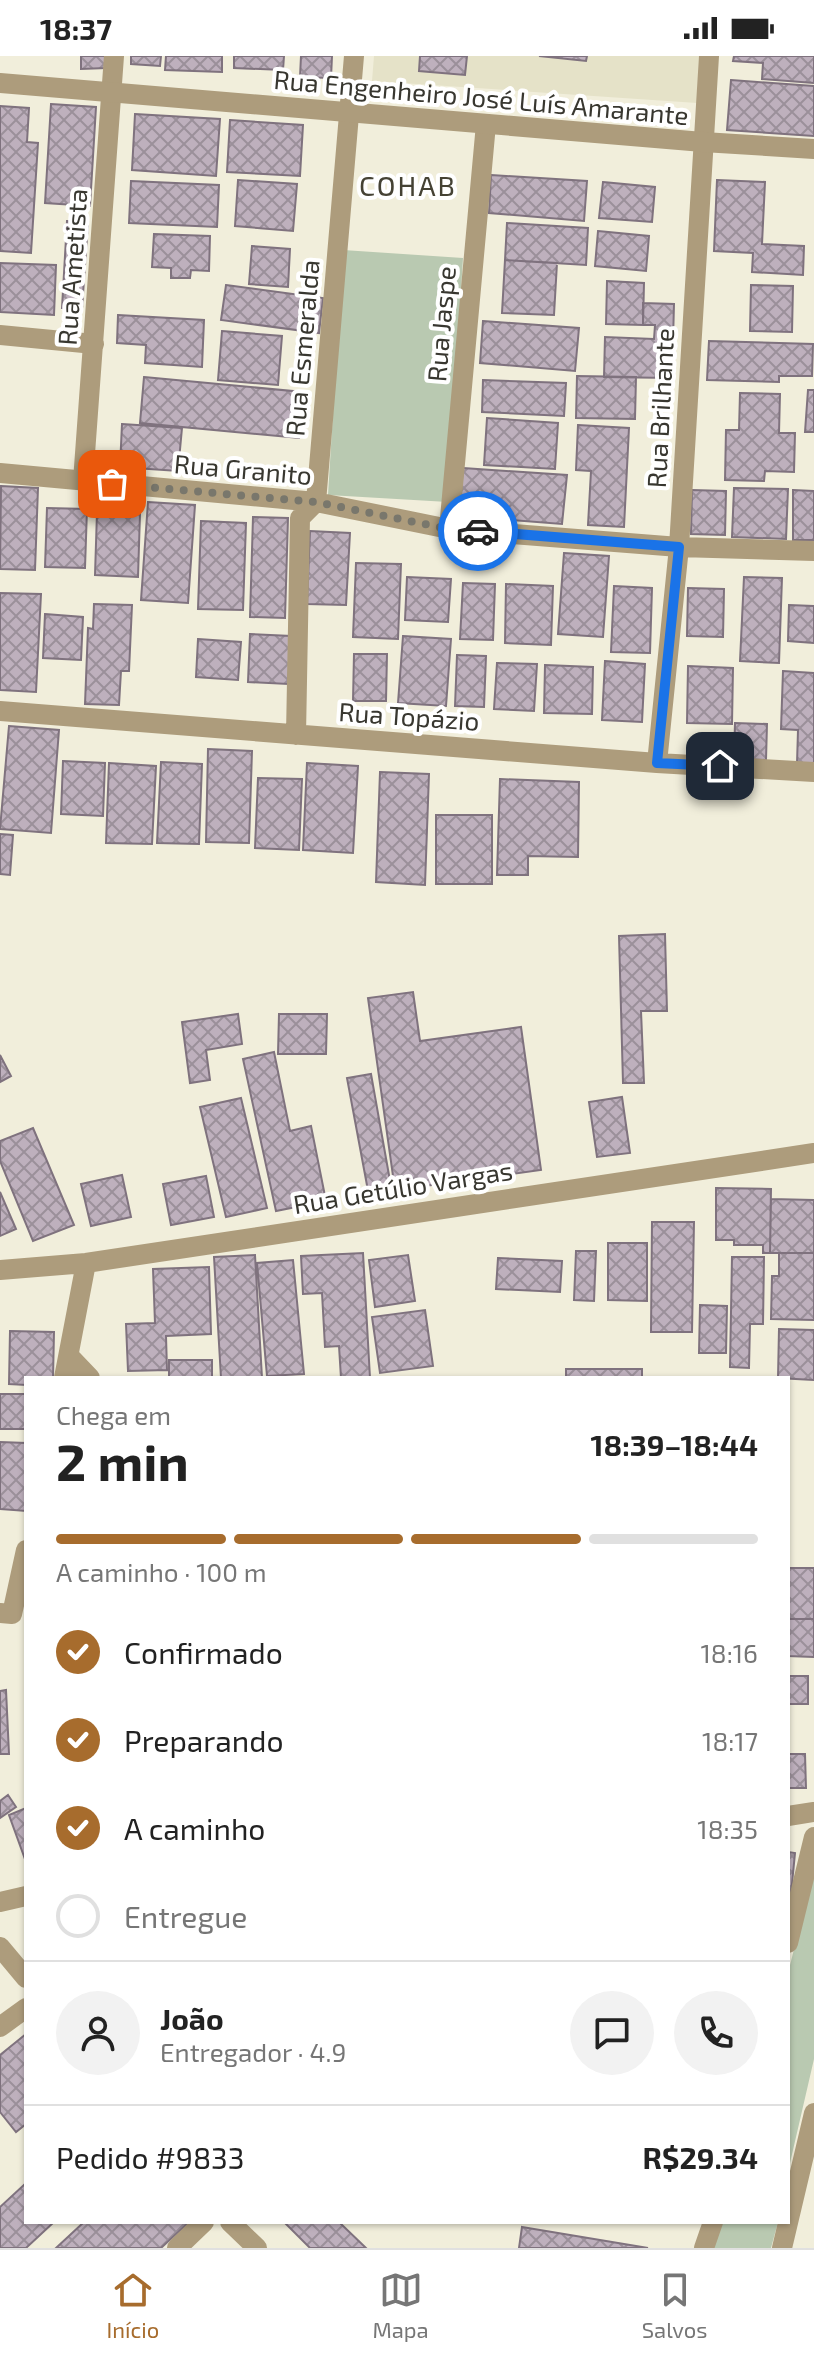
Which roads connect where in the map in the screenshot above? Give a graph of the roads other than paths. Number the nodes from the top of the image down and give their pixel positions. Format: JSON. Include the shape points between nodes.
{"nodes":[{"id":1,"x":114,"y":56,"type":"edge"},
{"id":2,"x":354,"y":56,"type":"edge"},
{"id":3,"x":709,"y":56,"type":"edge"},
{"id":4,"x":0,"y":83,"type":"edge"},
{"id":5,"x":110,"y":93,"type":"junction"},
{"id":6,"x":350,"y":113,"type":"junction"},
{"id":7,"x":486,"y":124,"type":"junction"},
{"id":8,"x":703,"y":142,"type":"junction"},
{"id":9,"x":814,"y":149,"type":"edge"},
{"id":10,"x":0,"y":335,"type":"edge"},
{"id":11,"x":94,"y":344,"type":"junction"},
{"id":12,"x":0,"y":473,"type":"edge"},
{"id":13,"x":83,"y":481,"type":"junction"},
{"id":14,"x":316,"y":502,"type":"junction"},
{"id":15,"x":449,"y":529,"type":"junction"},
{"id":16,"x":679,"y":547,"type":"junction"},
{"id":17,"x":814,"y":551,"type":"edge"},
{"id":18,"x":0,"y":711,"type":"edge"},
{"id":19,"x":296,"y":735,"type":"junction"},
{"id":20,"x":657,"y":763,"type":"junction"},
{"id":21,"x":814,"y":772,"type":"edge"},
{"id":22,"x":814,"y":1153,"type":"edge"},
{"id":23,"x":86,"y":1263,"type":"junction"},
{"id":24,"x":0,"y":1270,"type":"edge"},
{"id":25,"x":69,"y":1356,"type":"junction"},
{"id":26,"x":64,"y":1376,"type":"edge"},
{"id":27,"x":88,"y":1376,"type":"edge"},
{"id":28,"x":24,"y":1556,"type":"edge"},
{"id":29,"x":6,"y":1613,"type":"edge"},
{"id":30,"x":814,"y":1812,"type":"edge"},
{"id":31,"x":790,"y":1816,"type":"edge"},
{"id":32,"x":814,"y":1837,"type":"edge"},
{"id":33,"x":24,"y":1896,"type":"edge"},
{"id":34,"x":0,"y":1902,"type":"edge"},
{"id":35,"x":790,"y":1935,"type":"edge"},
{"id":36,"x":0,"y":1947,"type":"edge"},
{"id":37,"x":24,"y":1976,"type":"edge"},
{"id":38,"x":24,"y":2009,"type":"edge"},
{"id":39,"x":0,"y":2027,"type":"edge"},
{"id":40,"x":814,"y":2113,"type":"edge"},
{"id":41,"x":801,"y":2179,"type":"edge"},
{"id":42,"x":790,"y":2219,"type":"edge"},
{"id":43,"x":202,"y":2224,"type":"edge"},
{"id":44,"x":232,"y":2224,"type":"edge"},
{"id":45,"x":712,"y":2224,"type":"edge"},
{"id":46,"x":789,"y":2224,"type":"edge"},
{"id":47,"x":177,"y":2248,"type":"edge"},
{"id":48,"x":257,"y":2248,"type":"edge"},
{"id":49,"x":704,"y":2248,"type":"edge"},
{"id":50,"x":782,"y":2248,"type":"edge"}],
"edges":[{"from":1,"to":5,"type":"street","name":"Rua Ametista"},
{"from":2,"to":6,"type":"street","name":"Rua Esmeralda"},
{"from":3,"to":8,"type":"street","name":"Rua Brilhante"},
{"from":4,"to":5,"type":"street","name":"Rua Engenheiro José Luís Amarante"},
{"from":5,"to":6,"type":"street","name":"Rua Engenheiro José Luís Amarante"},
{"from":5,"to":11,"type":"street","name":"Rua Ametista"},
{"from":6,"to":7,"type":"street","name":"Rua Engenheiro José Luís Amarante"},
{"from":6,"to":14,"type":"street","name":"Rua Esmeralda"},
{"from":7,"to":8,"type":"street","name":"Rua Engenheiro José Luís Amarante"},
{"from":7,"to":15,"type":"street","name":"Rua Jaspe"},
{"from":8,"to":9,"type":"street","name":"Rua Engenheiro José Luís Amarante"},
{"from":8,"to":16,"type":"street","name":"Rua Brilhante"},
{"from":10,"to":11,"type":"street"},
{"from":11,"to":13,"type":"street","name":"Rua Ametista"},
{"from":12,"to":13,"type":"street","name":"Rua Granito"},
{"from":13,"to":14,"type":"street","name":"Rua Granito"},
{"from":14,"to":15,"type":"street","name":"Rua Granito"},
{"from":14,"to":19,"type":"street","name":"Rua Esmeralda","via":[[300,518]]},
{"from":15,"to":16,"type":"street","name":"Rua Granito"},
{"from":16,"to":17,"type":"street","name":"Rua Granito"},
{"from":16,"to":20,"type":"street","name":"Rua Brilhante"},
{"from":18,"to":19,"type":"street","name":"Rua Topázio"},
{"from":19,"to":20,"type":"street","name":"Rua Topázio"},
{"from":20,"to":21,"type":"street","name":"Rua Topázio"},
{"from":22,"to":23,"type":"street","name":"Rua Getúlio Vargas"},
{"from":23,"to":24,"type":"street","name":"Rua Getúlio Vargas"},
{"from":23,"to":25,"type":"street"},
{"from":25,"to":26,"type":"street"},
{"from":25,"to":27,"type":"street"},
{"from":28,"to":29,"type":"street"},
{"from":30,"to":31,"type":"street"},
{"from":32,"to":35,"type":"street"},
{"from":33,"to":34,"type":"street"},
{"from":36,"to":37,"type":"street"},
{"from":38,"to":39,"type":"street"},
{"from":40,"to":41,"type":"street"},
{"from":41,"to":42,"type":"street"},
{"from":43,"to":47,"type":"street"},
{"from":44,"to":48,"type":"street"},
{"from":45,"to":49,"type":"street"},
{"from":46,"to":50,"type":"street"}]}
